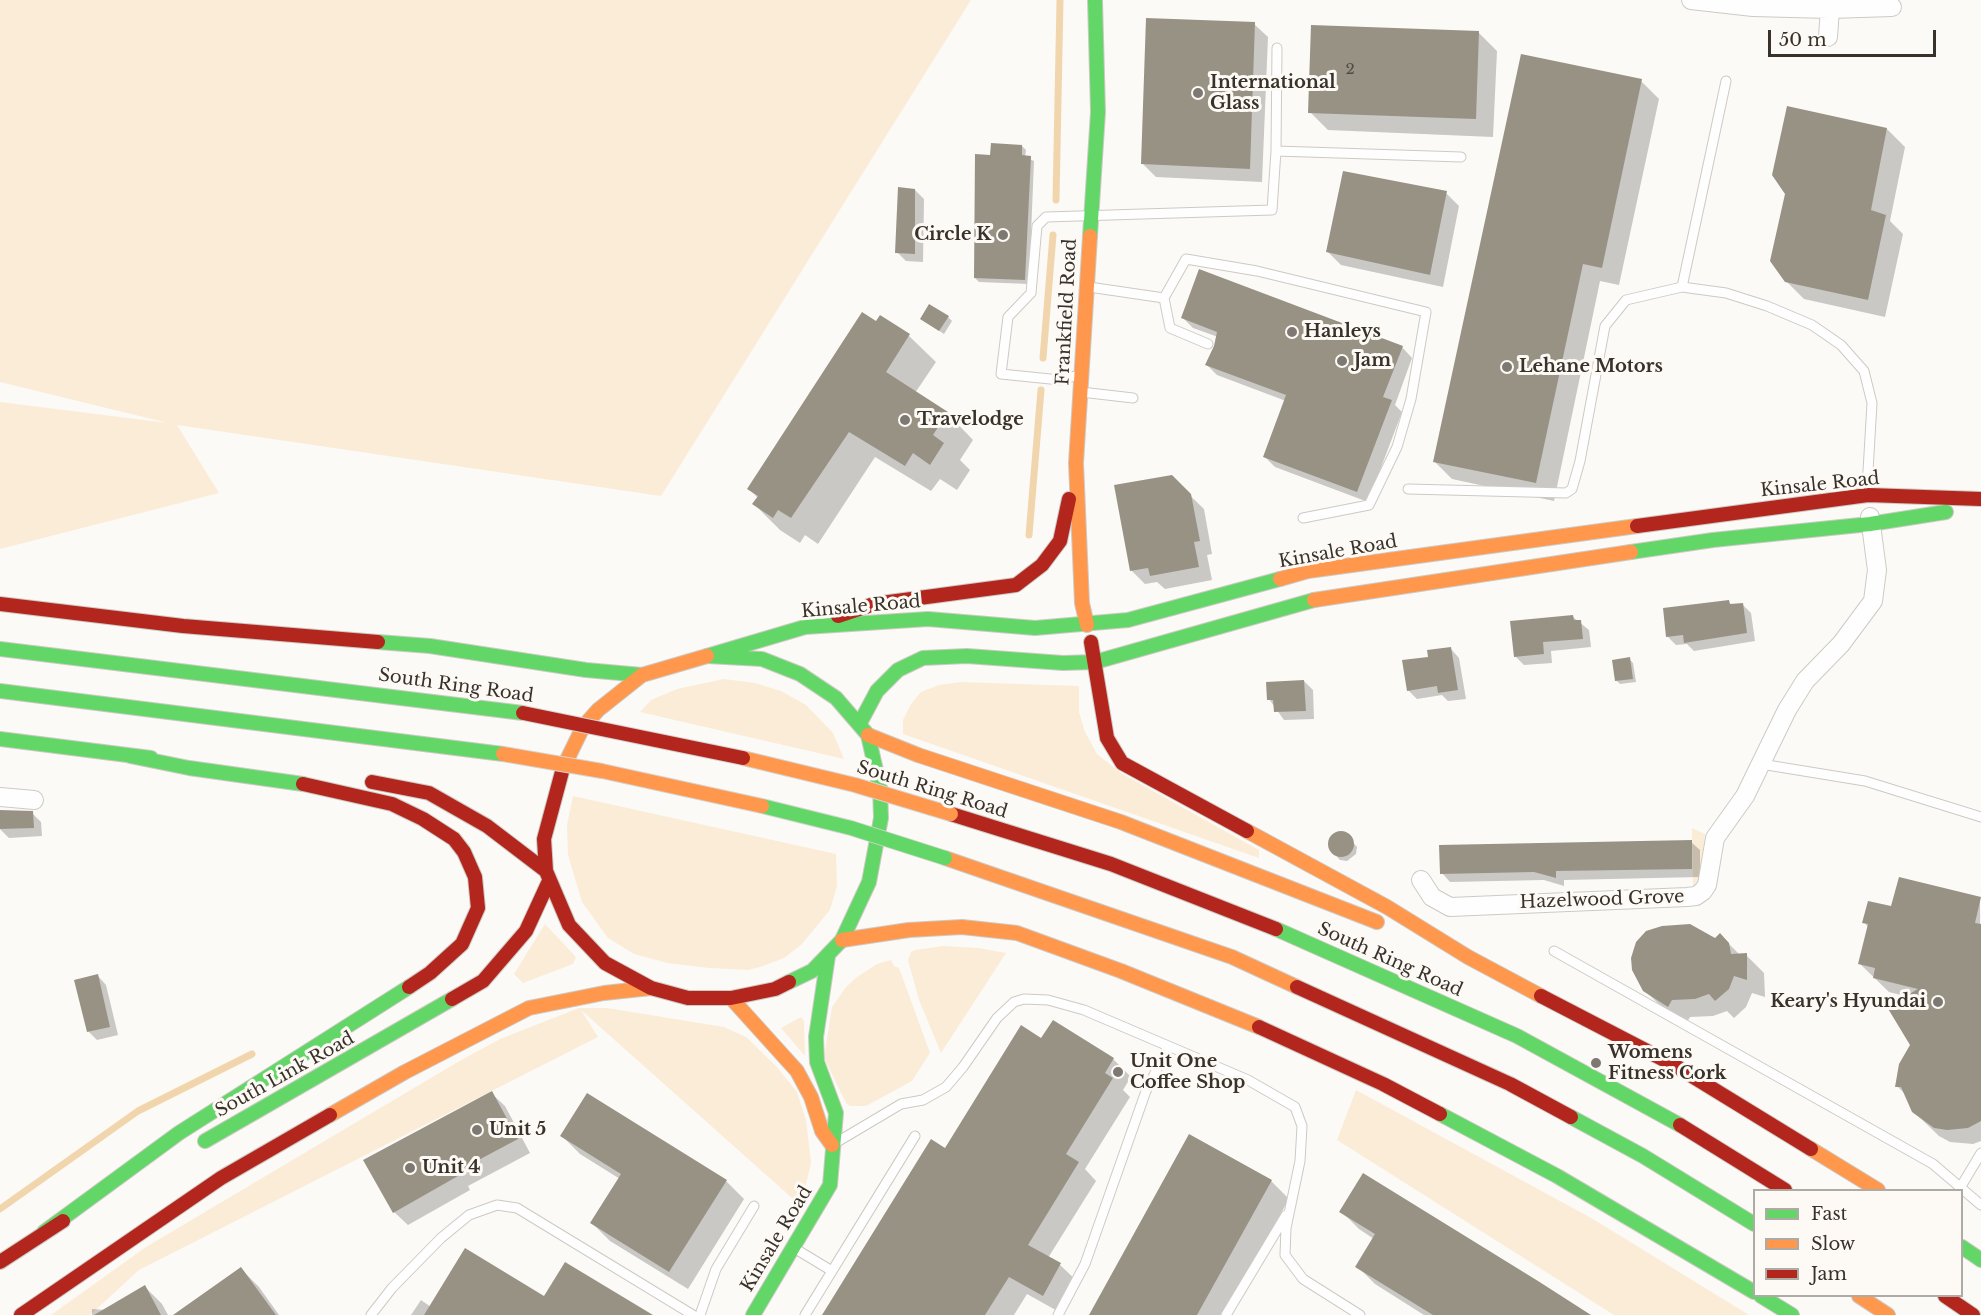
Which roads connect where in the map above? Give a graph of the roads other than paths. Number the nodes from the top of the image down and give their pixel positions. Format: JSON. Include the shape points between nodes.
{"nodes":[{"id":1,"x":1095,"y":0,"type":"edge"},
{"id":2,"x":1691,"y":0,"type":"edge"},
{"id":3,"x":1892,"y":7,"type":"dead end"},
{"id":4,"x":1830,"y":9,"type":"junction"},
{"id":5,"x":1828,"y":37,"type":"dead end"},
{"id":6,"x":1277,"y":48,"type":"dead end"},
{"id":7,"x":1726,"y":81,"type":"dead end"},
{"id":8,"x":1276,"y":151,"type":"junction"},
{"id":9,"x":1461,"y":157,"type":"dead end"},
{"id":10,"x":1091,"y":216,"type":"junction"},
{"id":11,"x":1086,"y":286,"type":"junction"},
{"id":12,"x":1682,"y":287,"type":"junction"},
{"id":13,"x":1164,"y":298,"type":"junction"},
{"id":14,"x":1208,"y":344,"type":"dead end"},
{"id":15,"x":1082,"y":374,"type":"junction"},
{"id":16,"x":1081,"y":392,"type":"junction"},
{"id":17,"x":1133,"y":398,"type":"dead end"},
{"id":18,"x":1076,"y":463,"type":"junction"},
{"id":19,"x":1408,"y":489,"type":"dead end"},
{"id":20,"x":1868,"y":495,"type":"junction"},
{"id":21,"x":1981,"y":499,"type":"edge"},
{"id":22,"x":1981,"y":508,"type":"edge"},
{"id":23,"x":1303,"y":518,"type":"dead end"},
{"id":24,"x":1870,"y":524,"type":"junction"},
{"id":25,"x":0,"y":604,"type":"edge"},
{"id":26,"x":1087,"y":625,"type":"junction"},
{"id":27,"x":805,"y":627,"type":"junction"},
{"id":28,"x":0,"y":649,"type":"edge"},
{"id":29,"x":707,"y":656,"type":"junction"},
{"id":30,"x":1095,"y":662,"type":"junction"},
{"id":31,"x":642,"y":675,"type":"junction"},
{"id":32,"x":0,"y":691,"type":"edge"},
{"id":33,"x":864,"y":729,"type":"junction"},
{"id":34,"x":0,"y":739,"type":"edge"},
{"id":35,"x":130,"y":756,"type":"junction"},
{"id":36,"x":1761,"y":764,"type":"junction"},
{"id":37,"x":341,"y":778,"type":"dead end"},
{"id":38,"x":363,"y":780,"type":"dead end"},
{"id":39,"x":0,"y":797,"type":"edge"},
{"id":40,"x":34,"y":800,"type":"dead end"},
{"id":41,"x":1981,"y":817,"type":"edge"},
{"id":42,"x":548,"y":876,"type":"junction"},
{"id":43,"x":1421,"y":880,"type":"dead end"},
{"id":44,"x":842,"y":940,"type":"junction"},
{"id":45,"x":1554,"y":951,"type":"dead end"},
{"id":46,"x":828,"y":956,"type":"junction"},
{"id":47,"x":1468,"y":957,"type":"junction"},
{"id":48,"x":651,"y":988,"type":"junction"},
{"id":49,"x":731,"y":998,"type":"junction"},
{"id":50,"x":1168,"y":1047,"type":"junction"},
{"id":51,"x":915,"y":1137,"type":"dead end"},
{"id":52,"x":197,"y":1145,"type":"dead end"},
{"id":53,"x":832,"y":1145,"type":"junction"},
{"id":54,"x":1981,"y":1154,"type":"edge"},
{"id":55,"x":156,"y":1168,"type":"dead end"},
{"id":56,"x":1960,"y":1188,"type":"joint"},
{"id":57,"x":1782,"y":1189,"type":"edge"},
{"id":58,"x":1875,"y":1189,"type":"edge"},
{"id":59,"x":1963,"y":1190,"type":"edge"},
{"id":60,"x":1981,"y":1205,"type":"edge"},
{"id":61,"x":754,"y":1206,"type":"dead end"},
{"id":62,"x":1291,"y":1208,"type":"junction"},
{"id":63,"x":1753,"y":1223,"type":"edge"},
{"id":64,"x":44,"y":1232,"type":"junction"},
{"id":65,"x":794,"y":1248,"type":"junction"},
{"id":66,"x":1963,"y":1248,"type":"edge"},
{"id":67,"x":1981,"y":1260,"type":"edge"},
{"id":68,"x":0,"y":1262,"type":"edge"},
{"id":69,"x":832,"y":1271,"type":"junction"},
{"id":70,"x":1753,"y":1291,"type":"edge"},
{"id":71,"x":1861,"y":1297,"type":"edge"},
{"id":72,"x":1946,"y":1297,"type":"edge"},
{"id":73,"x":1765,"y":1298,"type":"edge"},
{"id":74,"x":21,"y":1315,"type":"edge"},
{"id":75,"x":371,"y":1315,"type":"edge"},
{"id":76,"x":693,"y":1315,"type":"edge"},
{"id":77,"x":700,"y":1315,"type":"edge"},
{"id":78,"x":753,"y":1315,"type":"edge"},
{"id":79,"x":805,"y":1315,"type":"edge"},
{"id":80,"x":1058,"y":1315,"type":"edge"},
{"id":81,"x":1226,"y":1315,"type":"edge"},
{"id":82,"x":1360,"y":1315,"type":"edge"},
{"id":83,"x":1790,"y":1315,"type":"edge"},
{"id":84,"x":1888,"y":1315,"type":"edge"},
{"id":85,"x":1973,"y":1315,"type":"edge"}],
"edges":[{"from":1,"to":10,"type":"main road","name":"Frankfield Road","via":[[1098,112]]},
{"from":2,"to":4,"type":"street"},
{"from":3,"to":4,"type":"street"},
{"from":4,"to":5,"type":"street"},
{"from":6,"to":8,"type":"lane"},
{"from":7,"to":12,"type":"lane"},
{"from":8,"to":9,"type":"lane"},
{"from":8,"to":10,"type":"lane","via":[[1272,210]]},
{"from":10,"to":11,"type":"main road","name":"Frankfield Road"},
{"from":10,"to":15,"type":"lane","via":[[1046,217],[1037,226],[1031,292],[1008,317],[1001,374],[1060,380]]},
{"from":11,"to":13,"type":"lane"},
{"from":11,"to":15,"type":"main road","name":"Frankfield Road"},
{"from":12,"to":19,"type":"lane","via":[[1626,300],[1605,326],[1572,489],[1566,493]]},
{"from":12,"to":20,"type":"lane","via":[[1726,293],[1767,306],[1812,326],[1841,345],[1863,370],[1872,403]]},
{"from":13,"to":14,"type":"lane","via":[[1170,328]]},
{"from":13,"to":23,"type":"lane","via":[[1186,259],[1257,271],[1426,312],[1411,399],[1397,447],[1369,505]]},
{"from":15,"to":16,"type":"main road","name":"Frankfield Road"},
{"from":16,"to":17,"type":"lane"},
{"from":16,"to":18,"type":"main road","name":"Frankfield Road"},
{"from":18,"to":26,"type":"main road","name":"Frankfield Road","via":[[1082,603]]},
{"from":18,"to":27,"type":"main road","via":[[1060,541],[1042,565],[1016,585],[874,604]]},
{"from":20,"to":21,"type":"main road","name":"Kinsale Road"},
{"from":20,"to":24,"type":"street","name":"Hazelwood Grove"},
{"from":20,"to":26,"type":"main road","name":"Kinsale Road","via":[[1308,571],[1195,604]]},
{"from":22,"to":24,"type":"main road"},
{"from":24,"to":30,"type":"main road","via":[[1713,540],[1325,597]]},
{"from":24,"to":36,"type":"street","name":"Hazelwood Grove","via":[[1877,570],[1873,601],[1841,644],[1805,681]]},
{"from":25,"to":31,"type":"main road","via":[[183,626],[430,646]]},
{"from":26,"to":27,"type":"main road","name":"Kinsale Road","via":[[1035,628],[928,619]]},
{"from":26,"to":30,"type":"main road","name":"Frankfield Road"},
{"from":27,"to":29,"type":"main road","name":"Kinsale Road"},
{"from":28,"to":57,"type":"main road","name":"South Ring Road","bridge":true,"via":[[523,713],[755,760],[951,814],[1111,864],[1263,923],[1517,1036],[1663,1115]]},
{"from":29,"to":31,"type":"main road"},
{"from":29,"to":33,"type":"main road","via":[[762,659],[800,674],[836,698]]},
{"from":30,"to":33,"type":"main road","via":[[967,656],[923,658],[898,670],[876,691]]},
{"from":30,"to":47,"type":"main road","name":"Frankfield Road","via":[[1107,738],[1122,763],[1387,908]]},
{"from":31,"to":42,"type":"main road","via":[[598,710],[569,752],[544,838]]},
{"from":32,"to":63,"type":"main road","bridge":true,"via":[[503,754],[602,771],[851,828],[1232,957],[1510,1084],[1643,1156]]},
{"from":33,"to":44,"type":"main road","via":[[880,788],[881,818],[869,882]]},
{"from":33,"to":47,"type":"main road","via":[[918,755],[1121,822]]},
{"from":34,"to":35,"type":"main road"},
{"from":35,"to":37,"type":"main road"},
{"from":35,"to":64,"type":"main road","via":[[321,787],[392,804],[454,839],[475,877],[478,908],[462,944],[430,973],[179,1133]]},
{"from":36,"to":41,"type":"lane","via":[[1864,781]]},
{"from":36,"to":43,"type":"street","name":"Hazelwood Grove","via":[[1745,796],[1715,838],[1707,885],[1696,896],[1450,907],[1432,897]]},
{"from":38,"to":42,"type":"main road","via":[[429,793],[487,826]]},
{"from":39,"to":40,"type":"street"},
{"from":42,"to":48,"type":"main road","via":[[574,933],[605,963]]},
{"from":42,"to":52,"type":"main road","name":"South Link Road","via":[[526,931],[483,981]]},
{"from":44,"to":46,"type":"main road"},
{"from":44,"to":70,"type":"main road","via":[[962,927],[1017,933],[1120,971],[1259,1027],[1383,1084],[1557,1176]]},
{"from":45,"to":56,"type":"lane","via":[[1933,1164]]},
{"from":46,"to":49,"type":"main road","via":[[812,971],[775,989]]},
{"from":46,"to":53,"type":"main road","name":"Kinsale Road","via":[[816,1037],[820,1075],[836,1113]]},
{"from":47,"to":58,"type":"main road","via":[[1674,1065]]},
{"from":48,"to":49,"type":"main road","via":[[688,998]]},
{"from":48,"to":74,"type":"main road","via":[[529,1008],[405,1072],[221,1178]]},
{"from":49,"to":53,"type":"main road","via":[[797,1071],[822,1131]]},
{"from":50,"to":53,"type":"lane","via":[[1060,1003],[1036,999],[1014,1002],[997,1018],[946,1088],[923,1100],[902,1104]]},
{"from":50,"to":62,"type":"lane","via":[[1248,1080],[1295,1107],[1302,1142]]},
{"from":50,"to":80,"type":"lane","via":[[1146,1091],[1085,1264]]},
{"from":51,"to":69,"type":"lane"},
{"from":53,"to":65,"type":"main road","name":"Kinsale Road","via":[[830,1185]]},
{"from":54,"to":56,"type":"lane"},
{"from":55,"to":64,"type":"main road"},
{"from":59,"to":60,"type":"lane"},
{"from":61,"to":77,"type":"lane","via":[[716,1269]]},
{"from":62,"to":81,"type":"lane"},
{"from":62,"to":82,"type":"lane","via":[[1284,1241],[1288,1261],[1303,1279]]},
{"from":64,"to":68,"type":"main road"},
{"from":65,"to":69,"type":"lane"},
{"from":65,"to":78,"type":"main road","name":"Kinsale Road"},
{"from":66,"to":67,"type":"main road"},
{"from":69,"to":79,"type":"lane"},
{"from":71,"to":84,"type":"main road"},
{"from":72,"to":85,"type":"main road"},
{"from":73,"to":83,"type":"main road"},
{"from":75,"to":76,"type":"lane","via":[[441,1238],[469,1215],[496,1205],[517,1208]]}]}
